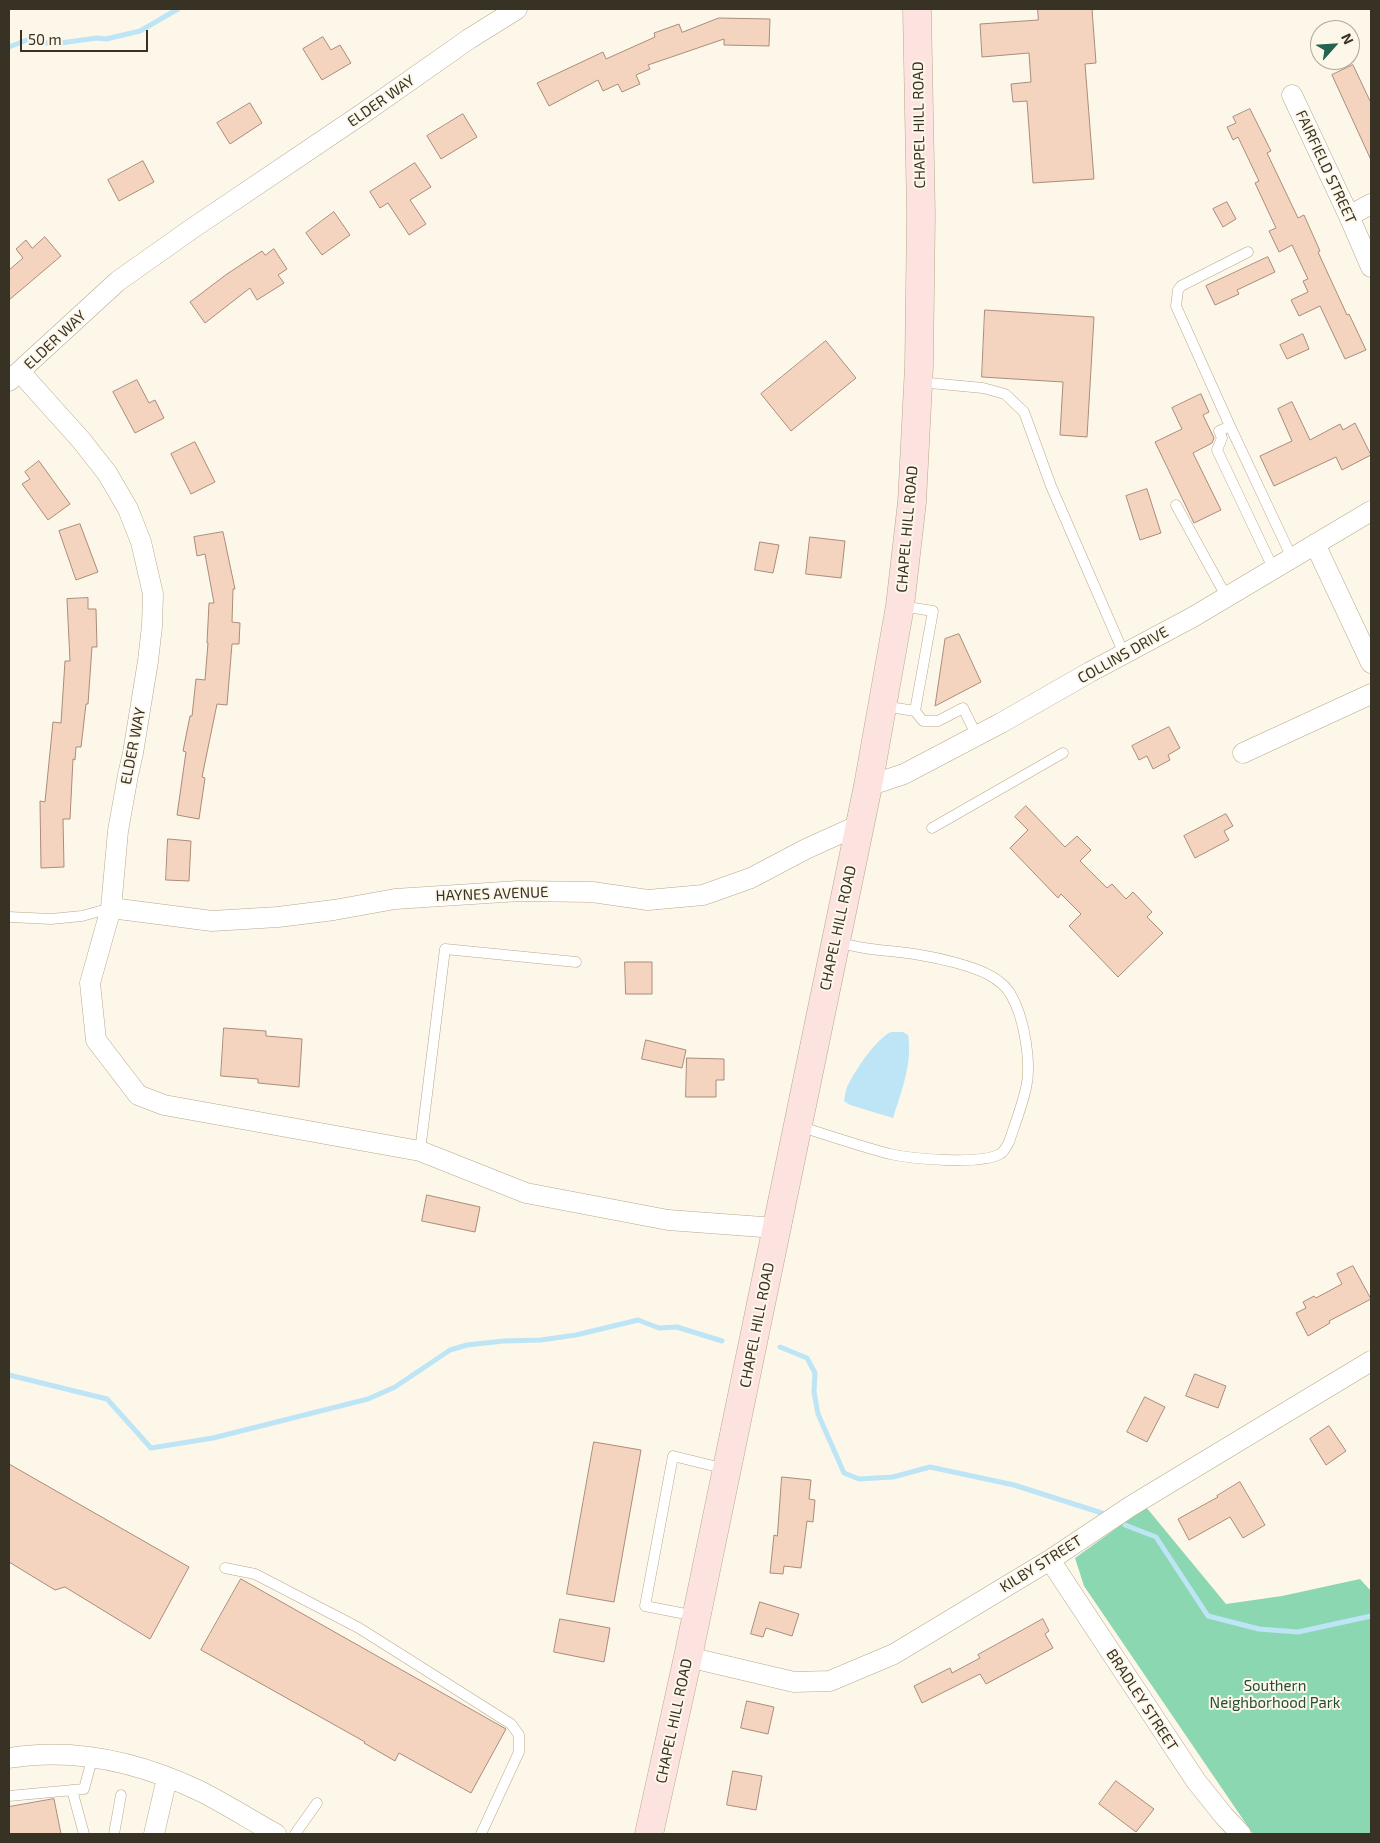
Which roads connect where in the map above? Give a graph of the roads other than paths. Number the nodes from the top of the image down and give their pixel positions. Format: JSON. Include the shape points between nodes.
{"nodes":[{"id":1,"x":517,"y":9,"type":"edge"},
{"id":2,"x":917,"y":9,"type":"edge"},
{"id":3,"x":1292,"y":95,"type":"dead end"},
{"id":4,"x":1371,"y":204,"type":"edge"},
{"id":5,"x":1349,"y":216,"type":"junction"},
{"id":6,"x":1248,"y":252,"type":"dead end"},
{"id":7,"x":1371,"y":267,"type":"edge"},
{"id":8,"x":14,"y":377,"type":"edge"},
{"id":9,"x":918,"y":382,"type":"junction"},
{"id":10,"x":1230,"y":426,"type":"junction"},
{"id":11,"x":1176,"y":504,"type":"dead end"},
{"id":12,"x":1371,"y":511,"type":"edge"},
{"id":13,"x":1315,"y":544,"type":"junction"},
{"id":14,"x":1292,"y":558,"type":"junction"},
{"id":15,"x":1273,"y":568,"type":"junction"},
{"id":16,"x":1226,"y":596,"type":"junction"},
{"id":17,"x":900,"y":606,"type":"junction"},
{"id":18,"x":1124,"y":654,"type":"junction"},
{"id":19,"x":1371,"y":663,"type":"edge"},
{"id":20,"x":1371,"y":694,"type":"edge"},
{"id":21,"x":882,"y":706,"type":"junction"},
{"id":22,"x":915,"y":711,"type":"junction"},
{"id":23,"x":977,"y":736,"type":"junction"},
{"id":24,"x":1063,"y":753,"type":"dead end"},
{"id":25,"x":1243,"y":754,"type":"dead end"},
{"id":26,"x":868,"y":786,"type":"junction"},
{"id":27,"x":859,"y":825,"type":"junction"},
{"id":28,"x":932,"y":828,"type":"dead end"},
{"id":29,"x":111,"y":908,"type":"junction"},
{"id":30,"x":9,"y":918,"type":"edge"},
{"id":31,"x":835,"y":942,"type":"junction"},
{"id":32,"x":576,"y":962,"type":"dead end"},
{"id":33,"x":797,"y":1125,"type":"junction"},
{"id":34,"x":420,"y":1151,"type":"junction"},
{"id":35,"x":776,"y":1228,"type":"junction"},
{"id":36,"x":1371,"y":1361,"type":"edge"},
{"id":37,"x":727,"y":1469,"type":"junction"},
{"id":38,"x":1050,"y":1560,"type":"junction"},
{"id":39,"x":225,"y":1568,"type":"dead end"},
{"id":40,"x":696,"y":1616,"type":"junction"},
{"id":41,"x":688,"y":1657,"type":"junction"},
{"id":42,"x":93,"y":1756,"type":"junction"},
{"id":43,"x":9,"y":1758,"type":"edge"},
{"id":44,"x":167,"y":1778,"type":"junction"},
{"id":45,"x":72,"y":1790,"type":"junction"},
{"id":46,"x":122,"y":1795,"type":"dead end"},
{"id":47,"x":9,"y":1796,"type":"edge"},
{"id":48,"x":317,"y":1803,"type":"dead end"},
{"id":49,"x":84,"y":1834,"type":"edge"},
{"id":50,"x":114,"y":1834,"type":"edge"},
{"id":51,"x":154,"y":1834,"type":"edge"},
{"id":52,"x":276,"y":1834,"type":"edge"},
{"id":53,"x":295,"y":1834,"type":"edge"},
{"id":54,"x":481,"y":1834,"type":"edge"},
{"id":55,"x":649,"y":1834,"type":"edge"},
{"id":56,"x":1241,"y":1834,"type":"edge"}],
"edges":[{"from":1,"to":8,"type":"street","name":"ELDER WAY","via":[[118,281]]},
{"from":2,"to":9,"type":"main road","name":"CHAPEL HILL ROAD","via":[[921,251]]},
{"from":3,"to":5,"type":"street","name":"FAIRFIELD STREET"},
{"from":4,"to":5,"type":"street"},
{"from":5,"to":7,"type":"street","name":"FAIRFIELD STREET"},
{"from":6,"to":10,"type":"lane","via":[[1181,286],[1176,306]]},
{"from":8,"to":29,"type":"street","name":"ELDER WAY","via":[[81,440],[107,473],[128,509],[141,542],[153,594],[148,661],[118,831]]},
{"from":9,"to":17,"type":"main road","name":"CHAPEL HILL ROAD","via":[[912,502]]},
{"from":9,"to":18,"type":"lane","via":[[983,388],[1005,394],[1024,412],[1051,486]]},
{"from":10,"to":14,"type":"lane"},
{"from":10,"to":15,"type":"lane","via":[[1219,431],[1222,438],[1217,450]]},
{"from":11,"to":16,"type":"lane"},
{"from":12,"to":13,"type":"street","name":"COLLINS DRIVE"},
{"from":13,"to":14,"type":"street","name":"COLLINS DRIVE"},
{"from":13,"to":19,"type":"street"},
{"from":14,"to":15,"type":"street","name":"COLLINS DRIVE"},
{"from":15,"to":16,"type":"street","name":"COLLINS DRIVE"},
{"from":16,"to":18,"type":"street","name":"COLLINS DRIVE"},
{"from":17,"to":21,"type":"main road","name":"CHAPEL HILL ROAD"},
{"from":17,"to":22,"type":"lane","via":[[933,611]]},
{"from":18,"to":23,"type":"street","name":"COLLINS DRIVE"},
{"from":20,"to":25,"type":"street"},
{"from":21,"to":22,"type":"lane"},
{"from":21,"to":26,"type":"main road","name":"CHAPEL HILL ROAD"},
{"from":22,"to":23,"type":"lane","via":[[923,721],[938,721],[963,708]]},
{"from":23,"to":26,"type":"street","name":"COLLINS DRIVE","via":[[904,774]]},
{"from":24,"to":28,"type":"lane"},
{"from":26,"to":27,"type":"main road","name":"CHAPEL HILL ROAD"},
{"from":27,"to":29,"type":"street","name":"HAYNES AVENUE","via":[[751,878],[702,895],[648,900],[592,892],[519,891],[395,899],[278,917],[212,920]]},
{"from":27,"to":31,"type":"main road","name":"CHAPEL HILL ROAD"},
{"from":29,"to":30,"type":"lane","via":[[74,917]]},
{"from":29,"to":34,"type":"street","name":"ELDER WAY","via":[[90,983],[96,1040],[138,1095],[164,1105]]},
{"from":31,"to":33,"type":"main road","name":"CHAPEL HILL ROAD"},
{"from":31,"to":33,"type":"lane","via":[[920,955],[975,969],[1002,984],[1017,1009],[1024,1035],[1027,1086],[1005,1150],[989,1158],[967,1161],[903,1156]]},
{"from":32,"to":34,"type":"lane","via":[[445,949]]},
{"from":33,"to":35,"type":"main road","name":"CHAPEL HILL ROAD"},
{"from":34,"to":35,"type":"street","name":"ELDER WAY","via":[[526,1193],[668,1220]]},
{"from":35,"to":37,"type":"main road","name":"CHAPEL HILL ROAD"},
{"from":36,"to":38,"type":"street","name":"KILBY STREET","via":[[1131,1506]]},
{"from":37,"to":40,"type":"main road","name":"CHAPEL HILL ROAD"},
{"from":37,"to":40,"type":"lane","via":[[673,1456],[645,1606]]},
{"from":38,"to":41,"type":"street","name":"KILBY STREET","via":[[894,1654],[830,1681],[794,1682]]},
{"from":38,"to":56,"type":"street","name":"BRADLEY STREET","via":[[1196,1781]]},
{"from":39,"to":54,"type":"lane","via":[[255,1574],[359,1628],[511,1724],[519,1735],[519,1752]]},
{"from":40,"to":41,"type":"main road","name":"CHAPEL HILL ROAD"},
{"from":41,"to":55,"type":"main road","name":"CHAPEL HILL ROAD"},
{"from":42,"to":43,"type":"street","via":[[57,1754]]},
{"from":42,"to":44,"type":"street","via":[[140,1767]]},
{"from":42,"to":45,"type":"lane","via":[[84,1789]]},
{"from":44,"to":51,"type":"street"},
{"from":44,"to":52,"type":"street","via":[[203,1793]]},
{"from":45,"to":47,"type":"lane"},
{"from":45,"to":49,"type":"lane"},
{"from":46,"to":50,"type":"lane"},
{"from":48,"to":53,"type":"lane"}]}
